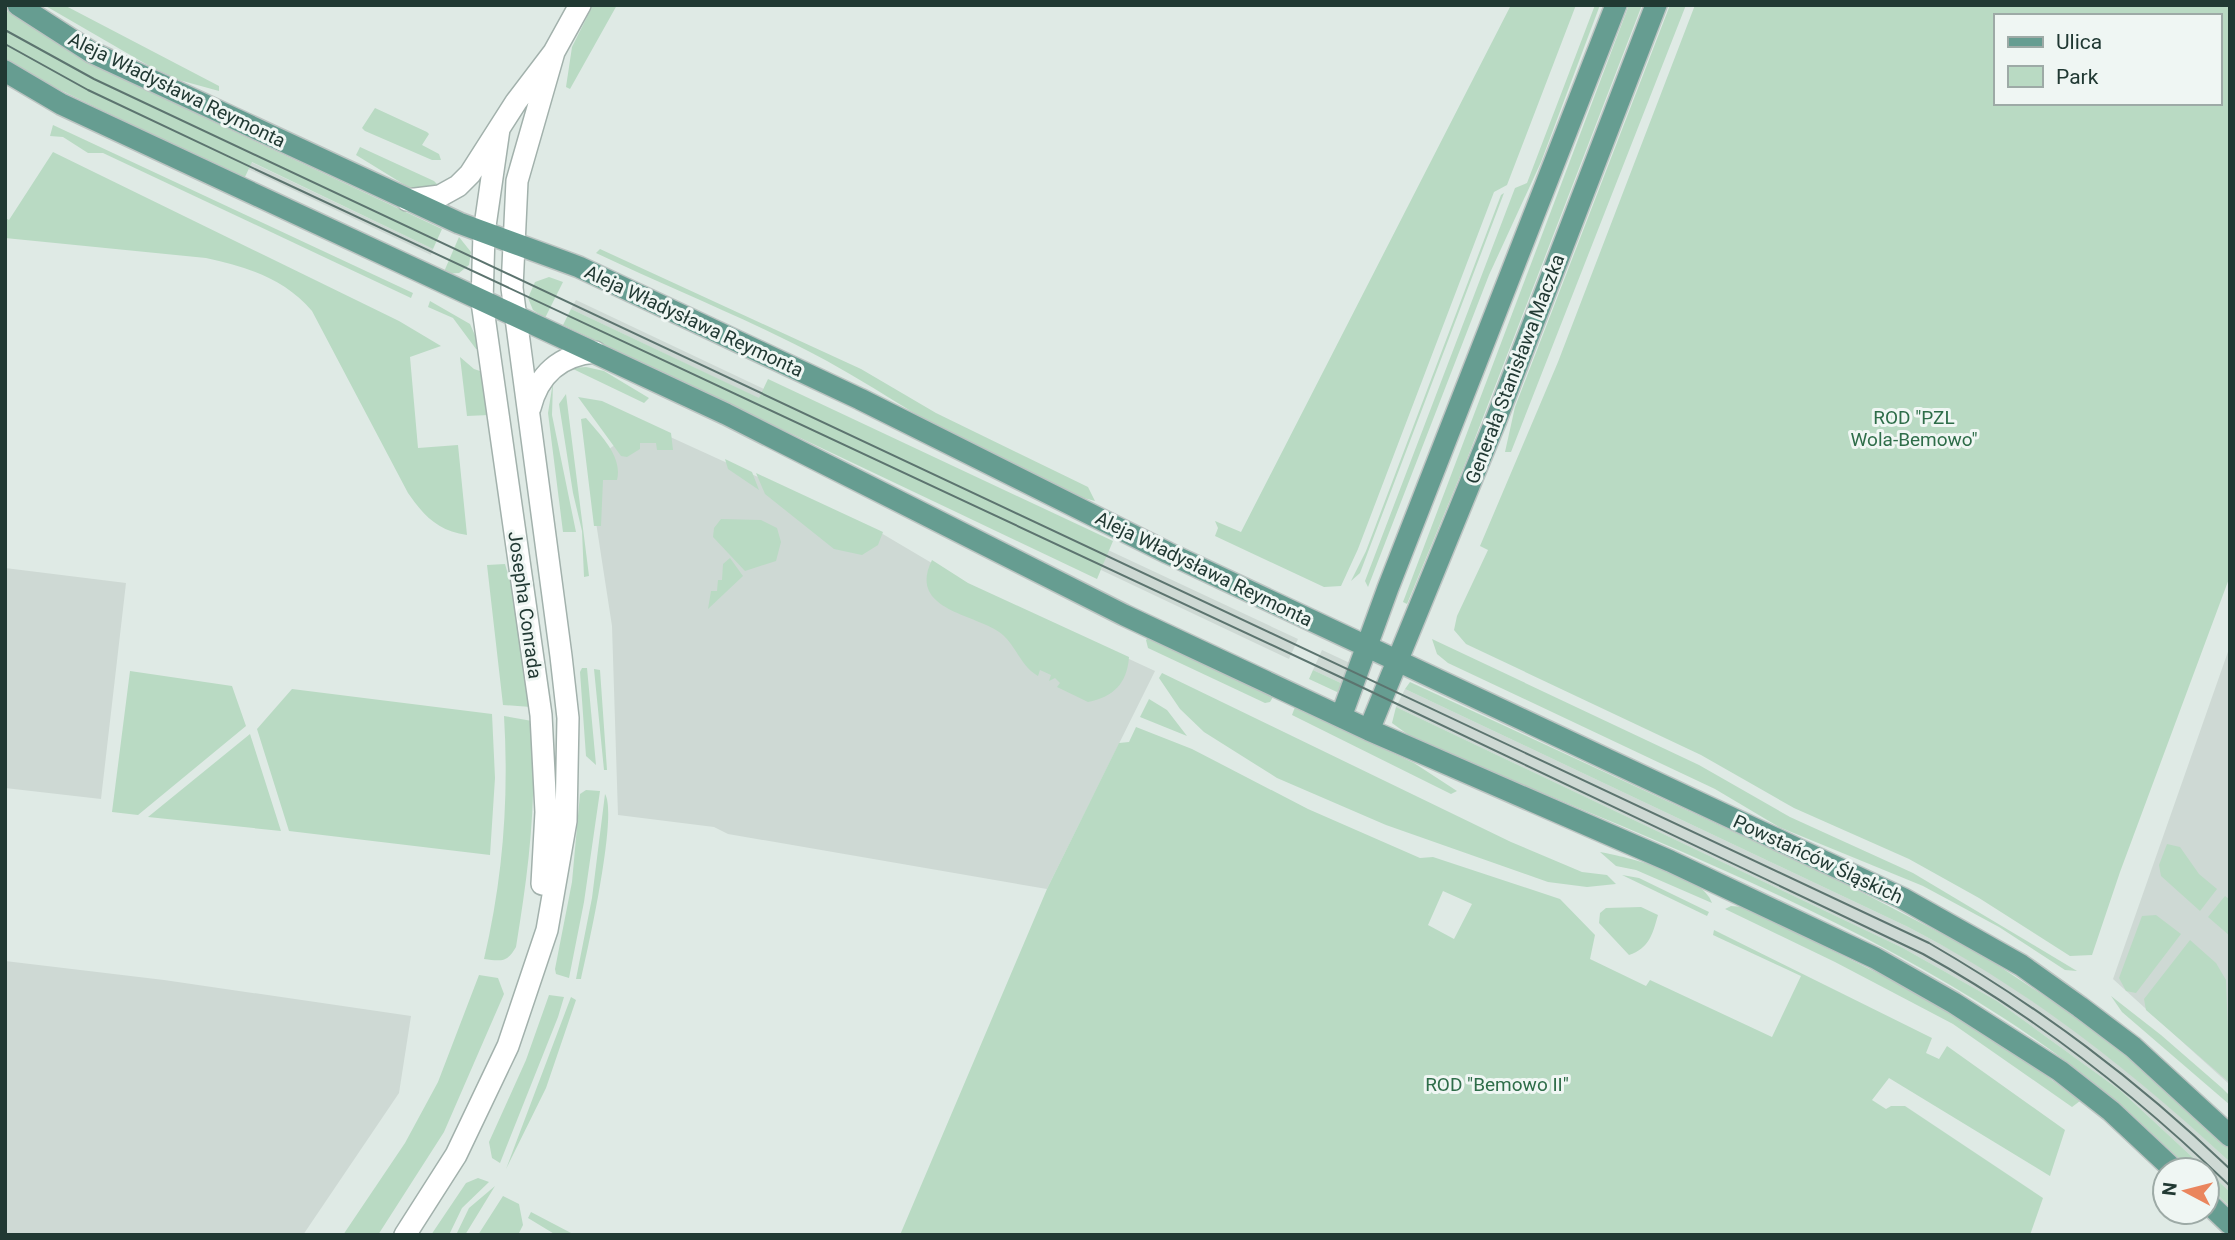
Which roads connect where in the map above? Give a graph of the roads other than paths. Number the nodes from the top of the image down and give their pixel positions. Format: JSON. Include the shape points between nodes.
{"nodes":[{"id":1,"x":18,"y":5,"type":"edge"},
{"id":2,"x":580,"y":5,"type":"edge"},
{"id":3,"x":1616,"y":5,"type":"edge"},
{"id":4,"x":1656,"y":5,"type":"edge"},
{"id":5,"x":554,"y":52,"type":"junction"},
{"id":6,"x":5,"y":71,"type":"edge"},
{"id":7,"x":499,"y":129,"type":"junction"},
{"id":8,"x":407,"y":200,"type":"junction"},
{"id":9,"x":484,"y":233,"type":"junction"},
{"id":10,"x":514,"y":243,"type":"junction"},
{"id":11,"x":482,"y":302,"type":"junction"},
{"id":12,"x":517,"y":317,"type":"junction"},
{"id":13,"x":595,"y":352,"type":"junction"},
{"id":14,"x":528,"y":417,"type":"junction"},
{"id":15,"x":1367,"y":647,"type":"junction"},
{"id":16,"x":1397,"y":662,"type":"junction"},
{"id":17,"x":1341,"y":716,"type":"junction"},
{"id":18,"x":1368,"y":730,"type":"junction"},
{"id":19,"x":530,"y":977,"type":"junction"},
{"id":20,"x":2230,"y":1136,"type":"edge"},
{"id":21,"x":2159,"y":1156,"type":"edge"},
{"id":22,"x":405,"y":1235,"type":"edge"}],
"edges":[{"from":1,"to":8,"type":"main road","name":"Aleja Władysława Reymonta","via":[[91,52]]},
{"from":2,"to":5,"type":"street"},
{"from":3,"to":15,"type":"main road","name":"Generała Stanisława Maczka"},
{"from":4,"to":16,"type":"main road","name":"Generała Stanisława Maczka"},
{"from":5,"to":7,"type":"street"},
{"from":5,"to":10,"type":"street","name":"Josepha Conrada","via":[[517,181]]},
{"from":6,"to":11,"type":"main road","via":[[61,104]]},
{"from":7,"to":8,"type":"street","via":[[458,186],[440,196]]},
{"from":7,"to":9,"type":"street","name":"Josepha Conrada"},
{"from":8,"to":9,"type":"main road","name":"Aleja Władysława Reymonta"},
{"from":9,"to":10,"type":"main road","name":"Aleja Władysława Reymonta"},
{"from":9,"to":11,"type":"street","name":"Josepha Conrada"},
{"from":10,"to":12,"type":"street","name":"Josepha Conrada","via":[[512,288]]},
{"from":10,"to":15,"type":"main road","name":"Aleja Władysława Reymonta","via":[[579,267],[848,394]]},
{"from":11,"to":12,"type":"main road"},
{"from":11,"to":19,"type":"street","name":"Josepha Conrada","via":[[541,715],[545,866]]},
{"from":12,"to":13,"type":"main road"},
{"from":12,"to":14,"type":"street","name":"Josepha Conrada"},
{"from":13,"to":14,"type":"street","via":[[569,357],[549,371],[533,394]]},
{"from":13,"to":17,"type":"main road","via":[[876,487],[1064,586]]},
{"from":14,"to":19,"type":"street","name":"Josepha Conrada","via":[[568,718],[566,821],[547,930]]},
{"from":15,"to":16,"type":"main road","name":"Powstańców Śląskich"},
{"from":15,"to":17,"type":"main road","name":"Generała Stanisława Maczka"},
{"from":16,"to":18,"type":"main road","name":"Generała Stanisława Maczka"},
{"from":16,"to":20,"type":"main road","name":"Powstańców Śląskich","via":[[1870,883],[2021,965],[2133,1047]]},
{"from":17,"to":18,"type":"main road"},
{"from":18,"to":21,"type":"main road","via":[[1670,861],[1875,958],[2060,1071]]},
{"from":19,"to":22,"type":"street","name":"Josepha Conrada","via":[[484,1102],[440,1184]]}]}
